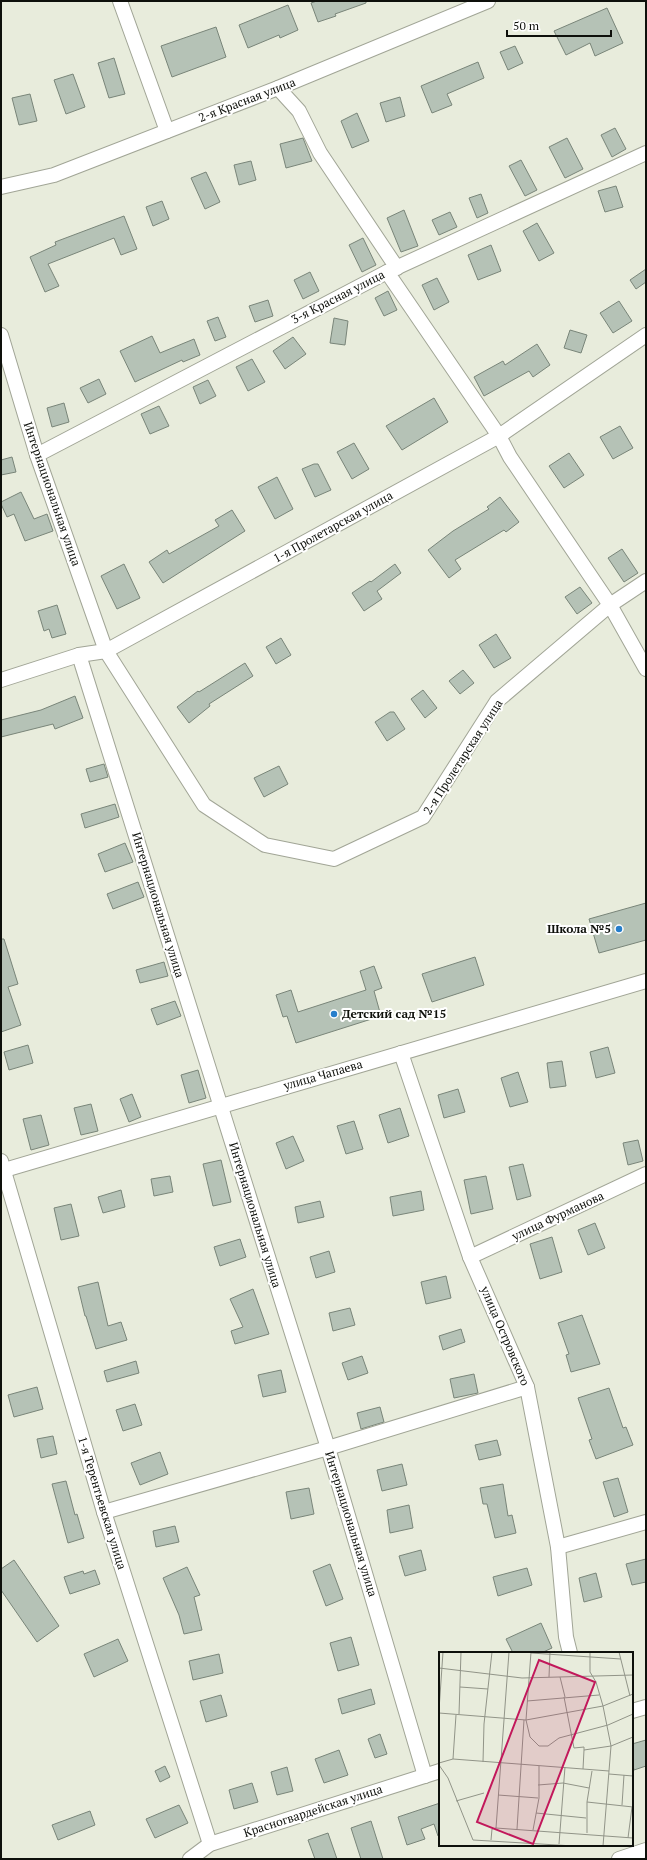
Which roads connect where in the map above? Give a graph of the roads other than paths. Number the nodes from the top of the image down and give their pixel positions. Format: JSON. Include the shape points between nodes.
{"nodes":[{"id":1,"x":120,"y":1,"type":"edge"},
{"id":2,"x":488,"y":1,"type":"edge"},
{"id":3,"x":278,"y":88,"type":"junction"},
{"id":4,"x":167,"y":131,"type":"junction"},
{"id":5,"x":646,"y":153,"type":"edge"},
{"id":6,"x":1,"y":187,"type":"edge"},
{"id":7,"x":392,"y":270,"type":"junction"},
{"id":8,"x":1,"y":335,"type":"edge"},
{"id":9,"x":646,"y":335,"type":"edge"},
{"id":10,"x":499,"y":436,"type":"junction"},
{"id":11,"x":37,"y":455,"type":"junction"},
{"id":12,"x":646,"y":581,"type":"edge"},
{"id":13,"x":610,"y":605,"type":"junction"},
{"id":14,"x":106,"y":651,"type":"junction"},
{"id":15,"x":80,"y":655,"type":"junction"},
{"id":16,"x":646,"y":669,"type":"edge"},
{"id":17,"x":1,"y":680,"type":"edge"},
{"id":18,"x":646,"y":981,"type":"edge"},
{"id":19,"x":401,"y":1053,"type":"junction"},
{"id":20,"x":220,"y":1106,"type":"junction"},
{"id":21,"x":2,"y":1168,"type":"edge"},
{"id":22,"x":646,"y":1174,"type":"edge"},
{"id":23,"x":470,"y":1257,"type":"junction"},
{"id":24,"x":527,"y":1387,"type":"junction"},
{"id":25,"x":328,"y":1448,"type":"junction"},
{"id":26,"x":104,"y":1512,"type":"junction"},
{"id":27,"x":646,"y":1522,"type":"edge"},
{"id":28,"x":558,"y":1547,"type":"junction"},
{"id":29,"x":570,"y":1652,"type":"edge"},
{"id":30,"x":646,"y":1707,"type":"edge"},
{"id":31,"x":633,"y":1711,"type":"edge"},
{"id":32,"x":439,"y":1771,"type":"edge"},
{"id":33,"x":425,"y":1776,"type":"junction"},
{"id":34,"x":210,"y":1844,"type":"junction"},
{"id":35,"x":646,"y":1850,"type":"edge"},
{"id":36,"x":190,"y":1859,"type":"edge"},
{"id":37,"x":618,"y":1859,"type":"edge"}],
"edges":[{"from":1,"to":4,"type":"street"},
{"from":2,"to":3,"type":"street","name":"2-я Красная улица"},
{"from":3,"to":4,"type":"street","name":"2-я Красная улица"},
{"from":3,"to":7,"type":"street","via":[[299,112],[320,153]]},
{"from":4,"to":6,"type":"street","name":"2-я Красная улица","via":[[54,175]]},
{"from":5,"to":7,"type":"street","name":"3-я Красная улица"},
{"from":7,"to":10,"type":"street"},
{"from":7,"to":11,"type":"street","name":"3-я Красная улица"},
{"from":8,"to":11,"type":"street","name":"Интернациональная улица"},
{"from":9,"to":10,"type":"street","name":"1-я Пролетарская улица"},
{"from":10,"to":13,"type":"street","via":[[510,457]]},
{"from":10,"to":14,"type":"street","name":"1-я Пролетарская улица"},
{"from":11,"to":14,"type":"street","name":"Интернациональная улица"},
{"from":12,"to":13,"type":"street","name":"2-я Пролетарская улица"},
{"from":13,"to":14,"type":"street","name":"2-я Пролетарская улица","via":[[497,701],[423,818],[334,858],[265,845],[204,805]]},
{"from":13,"to":16,"type":"street"},
{"from":14,"to":15,"type":"street","name":"1-я Пролетарская улица"},
{"from":15,"to":17,"type":"street","name":"1-я Пролетарская улица"},
{"from":15,"to":20,"type":"street","name":"Интернациональная улица"},
{"from":18,"to":19,"type":"street","name":"улица Чапаева"},
{"from":19,"to":20,"type":"street","name":"улица Чапаева"},
{"from":19,"to":23,"type":"street","name":"улица Островского"},
{"from":20,"to":21,"type":"street","name":"улица Чапаева"},
{"from":20,"to":25,"type":"street","name":"Интернациональная улица"},
{"from":21,"to":26,"type":"street","name":"1-я Терентьевская улица"},
{"from":22,"to":23,"type":"street","name":"улица Фурманова"},
{"from":23,"to":24,"type":"street","name":"улица Островского"},
{"from":24,"to":25,"type":"street"},
{"from":24,"to":28,"type":"street","name":"улица Островского"},
{"from":25,"to":26,"type":"street"},
{"from":25,"to":33,"type":"street","name":"Интернациональная улица"},
{"from":26,"to":34,"type":"street","name":"1-я Терентьевская улица"},
{"from":27,"to":28,"type":"street"},
{"from":28,"to":29,"type":"street","name":"улица Островского","via":[[566,1637]]},
{"from":30,"to":31,"type":"street"},
{"from":32,"to":33,"type":"street","name":"Красногвардейская улица"},
{"from":33,"to":34,"type":"street","name":"Красногвардейская улица"},
{"from":34,"to":36,"type":"street","name":"Красногвардейская улица"},
{"from":35,"to":37,"type":"street"}]}
